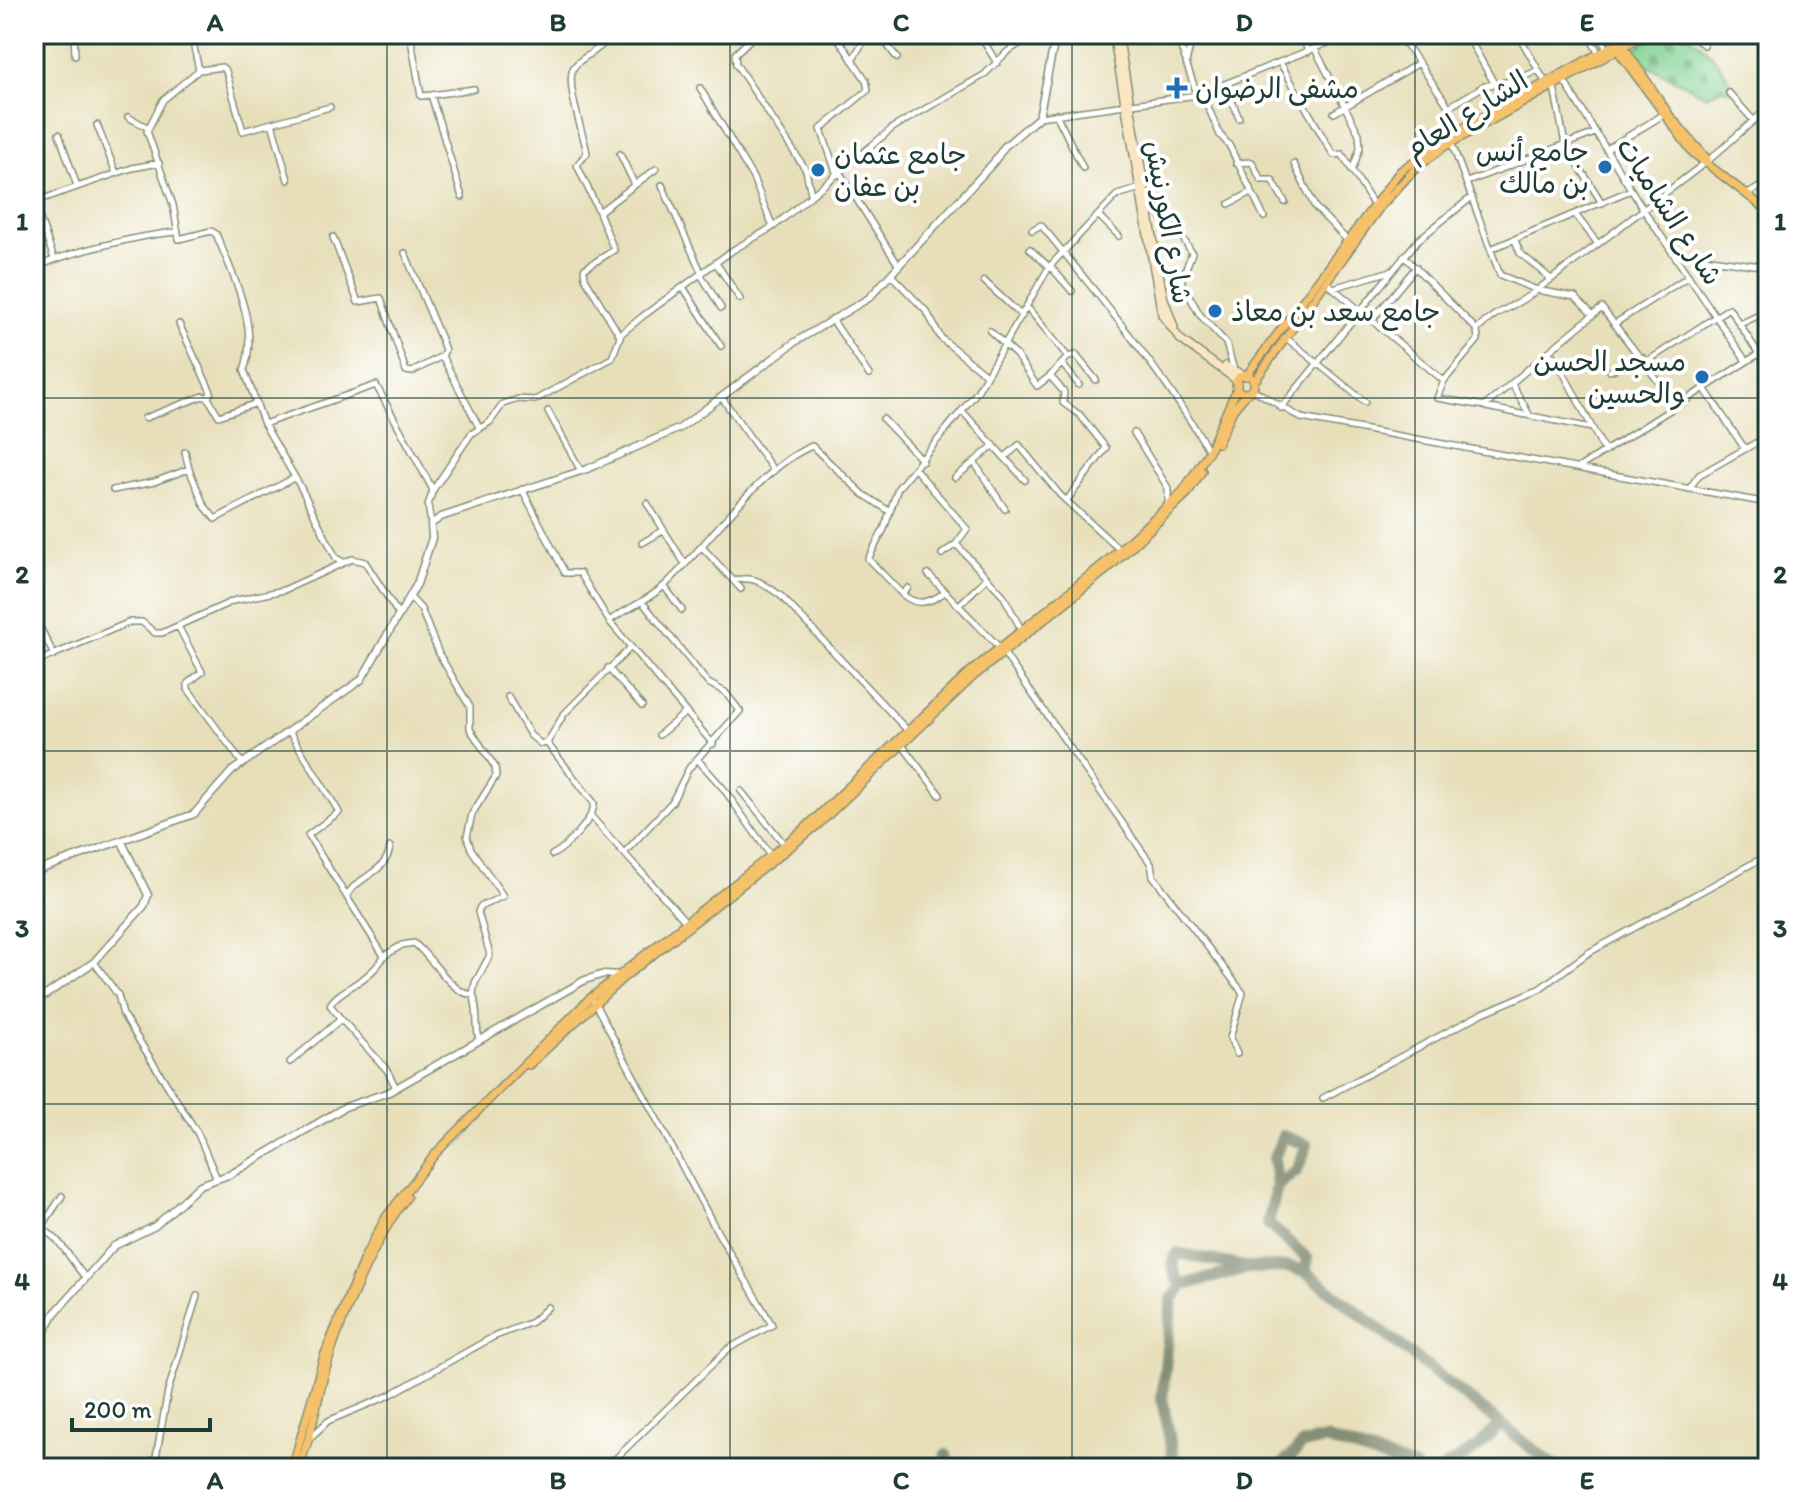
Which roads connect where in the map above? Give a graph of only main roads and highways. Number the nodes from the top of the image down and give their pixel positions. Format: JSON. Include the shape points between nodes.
{"nodes":[{"id":1,"x":1115,"y":34,"type":"edge"},
{"id":2,"x":1634,"y":34,"type":"edge"},
{"id":3,"x":1646,"y":34,"type":"edge"},
{"id":4,"x":1614,"y":47,"type":"junction"},
{"id":5,"x":1600,"y":56,"type":"junction"},
{"id":6,"x":1550,"y":86,"type":"junction"},
{"id":7,"x":1127,"y":103,"type":"junction"},
{"id":8,"x":1450,"y":140,"type":"junction"},
{"id":9,"x":1707,"y":161,"type":"junction"},
{"id":10,"x":1768,"y":209,"type":"edge"},
{"id":11,"x":1285,"y":334,"type":"junction"},
{"id":12,"x":1245,"y":376,"type":"junction"},
{"id":13,"x":1237,"y":386,"type":"junction"},
{"id":14,"x":1252,"y":388,"type":"junction"},
{"id":15,"x":1166,"y":510,"type":"junction"},
{"id":16,"x":1040,"y":618,"type":"junction"},
{"id":17,"x":1001,"y":650,"type":"junction"},
{"id":18,"x":901,"y":743,"type":"junction"},
{"id":19,"x":806,"y":831,"type":"junction"},
{"id":20,"x":721,"y":898,"type":"junction"},
{"id":21,"x":620,"y":977,"type":"junction"},
{"id":22,"x":292,"y":1468,"type":"edge"},
{"id":23,"x":298,"y":1468,"type":"edge"}],
"edges":[{"from":1,"to":7,"type":"main road","name":"شارع الكورنيش"},
{"from":2,"to":4,"type":"main road","name":"الشارع العام"},
{"from":3,"to":4,"type":"main road","name":"الشارع العام"},
{"from":4,"to":5,"type":"main road","name":"الشارع العام"},
{"from":4,"to":9,"type":"main road"},
{"from":4,"to":9,"type":"main road","via":[[1663,115]]},
{"from":5,"to":6,"type":"main road","name":"الشارع العام"},
{"from":5,"to":6,"type":"main road","name":"الشارع العام"},
{"from":6,"to":8,"type":"main road","name":"الشارع العام"},
{"from":7,"to":12,"type":"main road","name":"شارع الكورنيش","via":[[1171,323]]},
{"from":7,"to":13,"type":"main road","name":"شارع الكورنيش","via":[[1166,324]]},
{"from":8,"to":11,"type":"main road","name":"الشارع العام","via":[[1397,187],[1330,285]]},
{"from":8,"to":11,"type":"main road","name":"الشارع العام","via":[[1400,171],[1346,239]]},
{"from":9,"to":10,"type":"main road"},
{"from":9,"to":10,"type":"main road"},
{"from":11,"to":12,"type":"main road","name":"الشارع العام"},
{"from":11,"to":14,"type":"main road","name":"الشارع العام"},
{"from":12,"to":13,"type":"main road","name":"الشارع العام"},
{"from":12,"to":14,"type":"main road"},
{"from":13,"to":14,"type":"main road"},
{"from":13,"to":15,"type":"main road","via":[[1209,451]]},
{"from":14,"to":15,"type":"main road","name":"الشارع العام","via":[[1233,410],[1187,494]]},
{"from":15,"to":16,"type":"main road"},
{"from":15,"to":16,"type":"main road","via":[[1110,567]]},
{"from":16,"to":17,"type":"main road"},
{"from":16,"to":17,"type":"main road"},
{"from":17,"to":18,"type":"main road"},
{"from":17,"to":18,"type":"main road"},
{"from":18,"to":19,"type":"main road"},
{"from":19,"to":20,"type":"main road"},
{"from":19,"to":20,"type":"main road"},
{"from":20,"to":21,"type":"main road"},
{"from":20,"to":21,"type":"main road","via":[[685,921]]},
{"from":21,"to":22,"type":"main road","via":[[458,1130],[386,1217],[324,1356]]},
{"from":21,"to":23,"type":"main road","via":[[450,1145],[391,1219],[329,1360]]}]}
